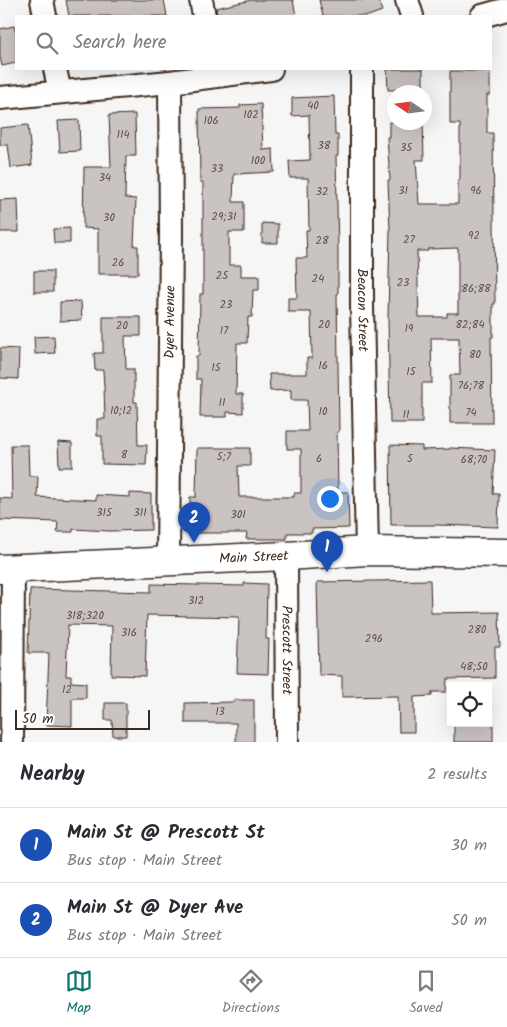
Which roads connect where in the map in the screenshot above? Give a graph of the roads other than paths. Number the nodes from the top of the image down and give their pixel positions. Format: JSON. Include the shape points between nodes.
{"nodes":[{"id":1,"x":42,"y":0,"type":"edge"},
{"id":2,"x":201,"y":0,"type":"edge"},
{"id":3,"x":406,"y":0,"type":"edge"},
{"id":4,"x":507,"y":9,"type":"edge"},
{"id":5,"x":45,"y":15,"type":"edge"},
{"id":6,"x":204,"y":15,"type":"edge"},
{"id":7,"x":412,"y":15,"type":"edge"},
{"id":8,"x":486,"y":15,"type":"edge"},
{"id":9,"x":55,"y":70,"type":"edge"},
{"id":10,"x":253,"y":70,"type":"edge"},
{"id":11,"x":362,"y":70,"type":"edge"},
{"id":12,"x":217,"y":72,"type":"edge"},
{"id":13,"x":170,"y":82,"type":"junction"},
{"id":14,"x":60,"y":92,"type":"junction"},
{"id":15,"x":0,"y":98,"type":"edge"},
{"id":16,"x":367,"y":551,"type":"junction"},
{"id":17,"x":507,"y":553,"type":"edge"},
{"id":18,"x":286,"y":556,"type":"junction"},
{"id":19,"x":168,"y":562,"type":"junction"},
{"id":20,"x":6,"y":568,"type":"edge"},
{"id":21,"x":12,"y":742,"type":"edge"},
{"id":22,"x":287,"y":742,"type":"edge"}],
"edges":[{"from":1,"to":5,"type":"street"},
{"from":2,"to":6,"type":"street"},
{"from":3,"to":7,"type":"street"},
{"from":4,"to":8,"type":"street"},
{"from":9,"to":14,"type":"street"},
{"from":10,"to":12,"type":"street"},
{"from":11,"to":16,"type":"street","name":"Beacon Street"},
{"from":12,"to":13,"type":"street"},
{"from":13,"to":14,"type":"street"},
{"from":13,"to":19,"type":"street","name":"Dyer Avenue"},
{"from":14,"to":15,"type":"street"},
{"from":16,"to":17,"type":"main road","name":"Main Street"},
{"from":16,"to":18,"type":"main road","name":"Main Street"},
{"from":18,"to":19,"type":"main road","name":"Main Street"},
{"from":18,"to":22,"type":"street","name":"Prescott Street"},
{"from":19,"to":20,"type":"main road","name":"Main Street"},
{"from":20,"to":21,"type":"street"}]}
